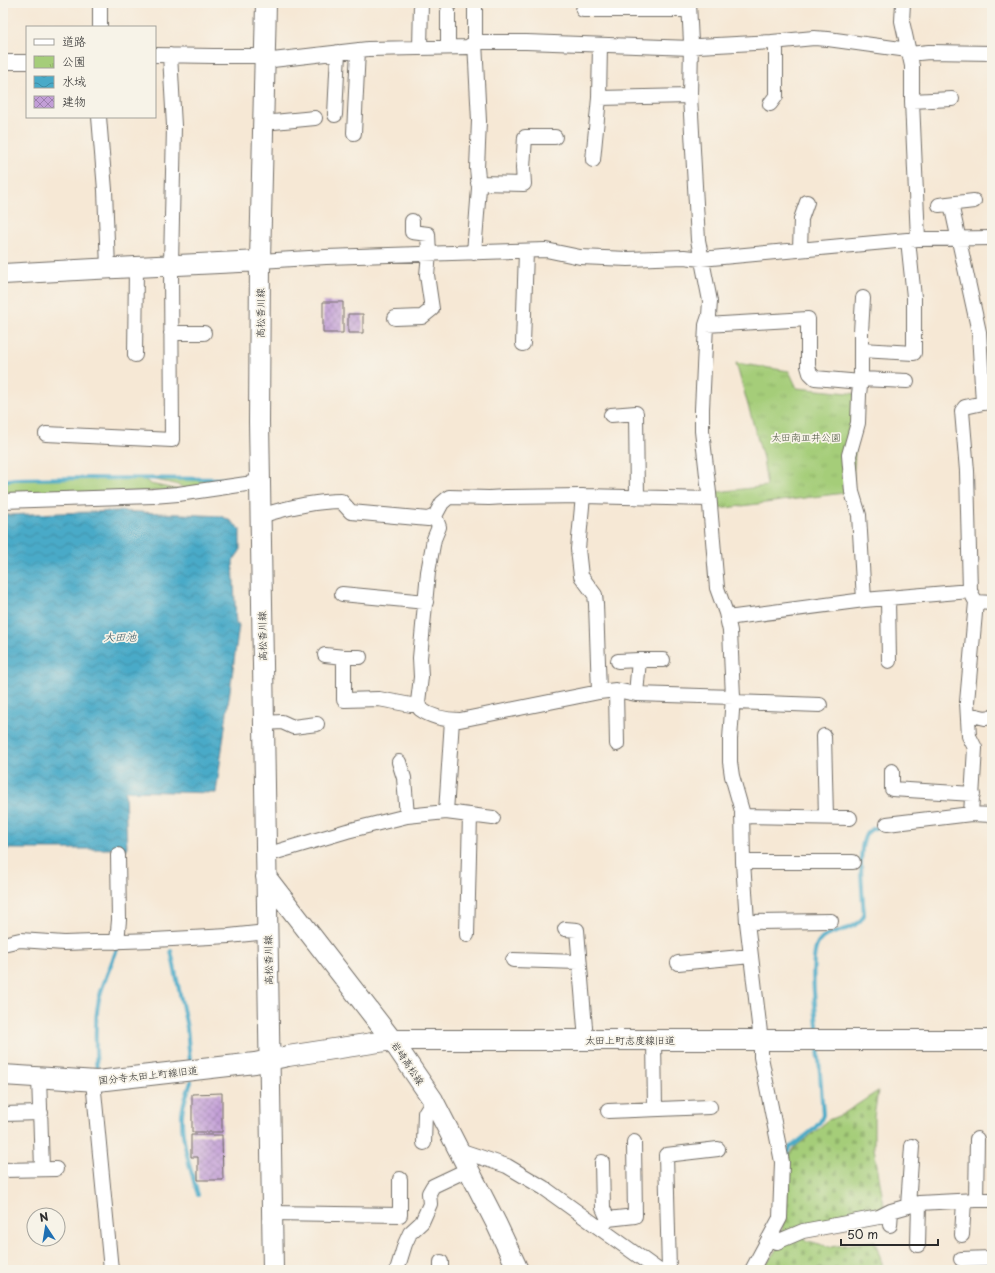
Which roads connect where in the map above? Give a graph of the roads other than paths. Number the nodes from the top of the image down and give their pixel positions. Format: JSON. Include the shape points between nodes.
{"nodes":[{"id":1,"x":100,"y":3,"type":"edge"},
{"id":2,"x":266,"y":3,"type":"edge"},
{"id":3,"x":421,"y":3,"type":"edge"},
{"id":4,"x":475,"y":3,"type":"edge"},
{"id":5,"x":903,"y":3,"type":"edge"},
{"id":6,"x":689,"y":7,"type":"edge"},
{"id":7,"x":583,"y":10,"type":"dead end"},
{"id":8,"x":448,"y":12,"type":"dead end"},
{"id":9,"x":100,"y":26,"type":"edge"},
{"id":10,"x":475,"y":42,"type":"junction"},
{"id":11,"x":772,"y":42,"type":"junction"},
{"id":12,"x":600,"y":45,"type":"junction"},
{"id":13,"x":448,"y":47,"type":"junction"},
{"id":14,"x":420,"y":48,"type":"junction"},
{"id":15,"x":691,"y":48,"type":"junction"},
{"id":16,"x":358,"y":50,"type":"junction"},
{"id":17,"x":338,"y":52,"type":"junction"},
{"id":18,"x":908,"y":52,"type":"junction"},
{"id":19,"x":992,"y":53,"type":"edge"},
{"id":20,"x":156,"y":55,"type":"edge"},
{"id":21,"x":170,"y":55,"type":"junction"},
{"id":22,"x":264,"y":58,"type":"junction"},
{"id":23,"x":3,"y":62,"type":"edge"},
{"id":24,"x":26,"y":62,"type":"edge"},
{"id":25,"x":690,"y":96,"type":"junction"},
{"id":26,"x":599,"y":98,"type":"junction"},
{"id":27,"x":952,"y":99,"type":"dead end"},
{"id":28,"x":912,"y":101,"type":"junction"},
{"id":29,"x":770,"y":104,"type":"dead end"},
{"id":30,"x":335,"y":115,"type":"dead end"},
{"id":31,"x":99,"y":118,"type":"edge"},
{"id":32,"x":315,"y":118,"type":"dead end"},
{"id":33,"x":263,"y":123,"type":"junction"},
{"id":34,"x":354,"y":133,"type":"dead end"},
{"id":35,"x":555,"y":137,"type":"dead end"},
{"id":36,"x":593,"y":160,"type":"dead end"},
{"id":37,"x":478,"y":182,"type":"junction"},
{"id":38,"x":974,"y":201,"type":"dead end"},
{"id":39,"x":807,"y":202,"type":"dead end"},
{"id":40,"x":412,"y":221,"type":"dead end"},
{"id":41,"x":958,"y":238,"type":"junction"},
{"id":42,"x":992,"y":238,"type":"edge"},
{"id":43,"x":913,"y":239,"type":"junction"},
{"id":44,"x":800,"y":249,"type":"junction"},
{"id":45,"x":526,"y":251,"type":"junction"},
{"id":46,"x":474,"y":253,"type":"junction"},
{"id":47,"x":429,"y":254,"type":"junction"},
{"id":48,"x":701,"y":259,"type":"junction"},
{"id":49,"x":260,"y":262,"type":"junction"},
{"id":50,"x":171,"y":265,"type":"junction"},
{"id":51,"x":136,"y":267,"type":"junction"},
{"id":52,"x":108,"y":268,"type":"junction"},
{"id":53,"x":3,"y":274,"type":"edge"},
{"id":54,"x":863,"y":298,"type":"dead end"},
{"id":55,"x":395,"y":318,"type":"dead end"},
{"id":56,"x":706,"y":325,"type":"junction"},
{"id":57,"x":172,"y":333,"type":"junction"},
{"id":58,"x":204,"y":333,"type":"dead end"},
{"id":59,"x":523,"y":344,"type":"dead end"},
{"id":60,"x":861,"y":350,"type":"junction"},
{"id":61,"x":135,"y":355,"type":"dead end"},
{"id":62,"x":861,"y":380,"type":"junction"},
{"id":63,"x":907,"y":381,"type":"dead end"},
{"id":64,"x":987,"y":402,"type":"edge"},
{"id":65,"x":611,"y":415,"type":"dead end"},
{"id":66,"x":46,"y":434,"type":"dead end"},
{"id":67,"x":260,"y":482,"type":"junction"},
{"id":68,"x":583,"y":496,"type":"junction"},
{"id":69,"x":637,"y":497,"type":"junction"},
{"id":70,"x":709,"y":499,"type":"junction"},
{"id":71,"x":3,"y":501,"type":"edge"},
{"id":72,"x":260,"y":516,"type":"junction"},
{"id":73,"x":435,"y":516,"type":"junction"},
{"id":74,"x":342,"y":594,"type":"dead end"},
{"id":75,"x":973,"y":596,"type":"junction"},
{"id":76,"x":888,"y":598,"type":"junction"},
{"id":77,"x":864,"y":600,"type":"junction"},
{"id":78,"x":426,"y":602,"type":"junction"},
{"id":79,"x":992,"y":602,"type":"edge"},
{"id":80,"x":727,"y":618,"type":"junction"},
{"id":81,"x":325,"y":655,"type":"dead end"},
{"id":82,"x":344,"y":657,"type":"junction"},
{"id":83,"x":360,"y":657,"type":"dead end"},
{"id":84,"x":639,"y":660,"type":"junction"},
{"id":85,"x":663,"y":660,"type":"dead end"},
{"id":86,"x":618,"y":661,"type":"dead end"},
{"id":87,"x":889,"y":661,"type":"dead end"},
{"id":88,"x":616,"y":690,"type":"junction"},
{"id":89,"x":600,"y":692,"type":"junction"},
{"id":90,"x":636,"y":694,"type":"junction"},
{"id":91,"x":733,"y":700,"type":"junction"},
{"id":92,"x":419,"y":705,"type":"junction"},
{"id":93,"x":820,"y":705,"type":"dead end"},
{"id":94,"x":968,"y":714,"type":"junction"},
{"id":95,"x":992,"y":717,"type":"edge"},
{"id":96,"x":452,"y":720,"type":"junction"},
{"id":97,"x":264,"y":723,"type":"junction"},
{"id":98,"x":317,"y":724,"type":"dead end"},
{"id":99,"x":824,"y":736,"type":"dead end"},
{"id":100,"x":617,"y":744,"type":"dead end"},
{"id":101,"x":399,"y":762,"type":"dead end"},
{"id":102,"x":892,"y":771,"type":"dead end"},
{"id":103,"x":973,"y":794,"type":"junction"},
{"id":104,"x":446,"y":812,"type":"junction"},
{"id":105,"x":971,"y":814,"type":"junction"},
{"id":106,"x":470,"y":815,"type":"junction"},
{"id":107,"x":992,"y":815,"type":"edge"},
{"id":108,"x":407,"y":816,"type":"junction"},
{"id":109,"x":742,"y":816,"type":"junction"},
{"id":110,"x":826,"y":817,"type":"junction"},
{"id":111,"x":493,"y":818,"type":"dead end"},
{"id":112,"x":850,"y":818,"type":"dead end"},
{"id":113,"x":887,"y":824,"type":"dead end"},
{"id":114,"x":118,"y":855,"type":"dead end"},
{"id":115,"x":266,"y":855,"type":"junction"},
{"id":116,"x":743,"y":862,"type":"junction"},
{"id":117,"x":853,"y":862,"type":"dead end"},
{"id":118,"x":266,"y":877,"type":"junction"},
{"id":119,"x":831,"y":921,"type":"dead end"},
{"id":120,"x":748,"y":922,"type":"junction"},
{"id":121,"x":565,"y":929,"type":"dead end"},
{"id":122,"x":267,"y":932,"type":"junction"},
{"id":123,"x":467,"y":935,"type":"dead end"},
{"id":124,"x":117,"y":942,"type":"junction"},
{"id":125,"x":3,"y":944,"type":"edge"},
{"id":126,"x":751,"y":956,"type":"junction"},
{"id":127,"x":513,"y":960,"type":"dead end"},
{"id":128,"x":579,"y":962,"type":"junction"},
{"id":129,"x":678,"y":963,"type":"dead end"},
{"id":130,"x":392,"y":1040,"type":"junction"},
{"id":131,"x":586,"y":1040,"type":"junction"},
{"id":132,"x":654,"y":1040,"type":"junction"},
{"id":133,"x":992,"y":1040,"type":"edge"},
{"id":134,"x":761,"y":1041,"type":"junction"},
{"id":135,"x":269,"y":1060,"type":"junction"},
{"id":136,"x":3,"y":1075,"type":"edge"},
{"id":137,"x":39,"y":1077,"type":"junction"},
{"id":138,"x":97,"y":1081,"type":"junction"},
{"id":139,"x":433,"y":1100,"type":"junction"},
{"id":140,"x":710,"y":1107,"type":"dead end"},
{"id":141,"x":655,"y":1109,"type":"junction"},
{"id":142,"x":608,"y":1111,"type":"dead end"},
{"id":143,"x":3,"y":1114,"type":"edge"},
{"id":144,"x":41,"y":1114,"type":"junction"},
{"id":145,"x":977,"y":1139,"type":"dead end"},
{"id":146,"x":634,"y":1142,"type":"dead end"},
{"id":147,"x":424,"y":1144,"type":"dead end"},
{"id":148,"x":912,"y":1146,"type":"dead end"},
{"id":149,"x":718,"y":1149,"type":"dead end"},
{"id":150,"x":459,"y":1150,"type":"junction"},
{"id":151,"x":602,"y":1162,"type":"dead end"},
{"id":152,"x":469,"y":1169,"type":"junction"},
{"id":153,"x":3,"y":1170,"type":"edge"},
{"id":154,"x":400,"y":1179,"type":"dead end"},
{"id":155,"x":970,"y":1200,"type":"junction"},
{"id":156,"x":992,"y":1200,"type":"edge"},
{"id":157,"x":914,"y":1204,"type":"junction"},
{"id":158,"x":891,"y":1211,"type":"junction"},
{"id":159,"x":272,"y":1213,"type":"junction"},
{"id":160,"x":605,"y":1224,"type":"junction"},
{"id":161,"x":890,"y":1225,"type":"dead end"},
{"id":162,"x":962,"y":1235,"type":"dead end"},
{"id":163,"x":773,"y":1240,"type":"junction"},
{"id":164,"x":918,"y":1245,"type":"dead end"},
{"id":165,"x":992,"y":1258,"type":"edge"},
{"id":166,"x":961,"y":1259,"type":"dead end"},
{"id":167,"x":111,"y":1270,"type":"edge"},
{"id":168,"x":273,"y":1270,"type":"edge"},
{"id":169,"x":397,"y":1270,"type":"edge"},
{"id":170,"x":518,"y":1270,"type":"edge"},
{"id":171,"x":658,"y":1270,"type":"edge"},
{"id":172,"x":669,"y":1270,"type":"edge"},
{"id":173,"x":752,"y":1270,"type":"edge"}],
"edges":[{"from":1,"to":9,"type":"street"},
{"from":2,"to":22,"type":"main road","name":"高松香川線"},
{"from":3,"to":14,"type":"street"},
{"from":4,"to":10,"type":"street"},
{"from":5,"to":18,"type":"street","via":[[902,21]]},
{"from":6,"to":7,"type":"street"},
{"from":6,"to":15,"type":"street"},
{"from":8,"to":13,"type":"street"},
{"from":10,"to":12,"type":"street"},
{"from":10,"to":13,"type":"street","via":[[468,46]]},
{"from":10,"to":37,"type":"street","via":[[479,121]]},
{"from":11,"to":15,"type":"street"},
{"from":11,"to":18,"type":"street","via":[[828,39]]},
{"from":11,"to":29,"type":"street","via":[[776,47],[776,96]]},
{"from":12,"to":15,"type":"street"},
{"from":12,"to":26,"type":"street"},
{"from":13,"to":14,"type":"street"},
{"from":14,"to":16,"type":"street"},
{"from":15,"to":25,"type":"street"},
{"from":16,"to":17,"type":"street"},
{"from":16,"to":34,"type":"street"},
{"from":17,"to":22,"type":"street"},
{"from":17,"to":30,"type":"street"},
{"from":18,"to":19,"type":"street"},
{"from":18,"to":28,"type":"street","via":[[912,66]]},
{"from":20,"to":21,"type":"street"},
{"from":21,"to":22,"type":"street"},
{"from":21,"to":50,"type":"street","via":[[174,126]]},
{"from":22,"to":33,"type":"main road","name":"高松香川線"},
{"from":23,"to":24,"type":"street"},
{"from":25,"to":26,"type":"street"},
{"from":25,"to":48,"type":"street"},
{"from":26,"to":36,"type":"street"},
{"from":27,"to":28,"type":"street"},
{"from":28,"to":43,"type":"street"},
{"from":31,"to":52,"type":"street"},
{"from":32,"to":33,"type":"street"},
{"from":33,"to":49,"type":"main road","name":"高松香川線"},
{"from":35,"to":37,"type":"street","via":[[524,137],[524,184]]},
{"from":37,"to":46,"type":"street"},
{"from":38,"to":41,"type":"street","via":[[945,204]]},
{"from":39,"to":44,"type":"street","via":[[801,219]]},
{"from":40,"to":47,"type":"street","via":[[412,232],[428,234]]},
{"from":41,"to":42,"type":"street"},
{"from":41,"to":43,"type":"street"},
{"from":41,"to":64,"type":"street","via":[[979,332]]},
{"from":43,"to":44,"type":"street"},
{"from":43,"to":60,"type":"street","via":[[914,353]]},
{"from":44,"to":48,"type":"street"},
{"from":45,"to":46,"type":"street"},
{"from":45,"to":48,"type":"street","via":[[546,250],[580,257]]},
{"from":45,"to":59,"type":"street"},
{"from":46,"to":47,"type":"street"},
{"from":47,"to":49,"type":"street"},
{"from":47,"to":55,"type":"street","via":[[428,274],[432,309],[422,317]]},
{"from":48,"to":56,"type":"street","via":[[710,301]]},
{"from":49,"to":50,"type":"main road"},
{"from":49,"to":67,"type":"main road","name":"高松香川線"},
{"from":50,"to":51,"type":"main road"},
{"from":50,"to":57,"type":"street"},
{"from":51,"to":52,"type":"main road"},
{"from":51,"to":61,"type":"street"},
{"from":52,"to":53,"type":"main road"},
{"from":54,"to":60,"type":"street"},
{"from":56,"to":62,"type":"street","via":[[808,319],[810,373],[815,378]]},
{"from":56,"to":70,"type":"street","via":[[702,424]]},
{"from":57,"to":58,"type":"street"},
{"from":57,"to":66,"type":"street","via":[[172,440]]},
{"from":60,"to":62,"type":"street"},
{"from":62,"to":63,"type":"street"},
{"from":62,"to":77,"type":"street","via":[[858,423],[850,455],[852,492],[859,515]]},
{"from":64,"to":75,"type":"street","via":[[965,407],[962,411]]},
{"from":65,"to":69,"type":"street","via":[[636,413]]},
{"from":67,"to":71,"type":"street","via":[[153,496]]},
{"from":67,"to":72,"type":"main road","name":"高松香川線"},
{"from":68,"to":69,"type":"street"},
{"from":68,"to":73,"type":"street","via":[[449,497],[442,503]]},
{"from":68,"to":89,"type":"street","via":[[578,549],[581,576],[595,595]]},
{"from":69,"to":70,"type":"street"},
{"from":70,"to":80,"type":"street","via":[[717,588]]},
{"from":72,"to":73,"type":"street","via":[[286,508],[341,501],[351,512],[428,519]]},
{"from":72,"to":97,"type":"main road","name":"高松香川線"},
{"from":73,"to":78,"type":"street","via":[[439,527],[434,539],[428,572]]},
{"from":74,"to":78,"type":"street"},
{"from":75,"to":76,"type":"street"},
{"from":75,"to":79,"type":"street"},
{"from":75,"to":94,"type":"street"},
{"from":76,"to":77,"type":"street"},
{"from":76,"to":87,"type":"street"},
{"from":77,"to":80,"type":"street"},
{"from":78,"to":92,"type":"street","via":[[420,658]]},
{"from":80,"to":91,"type":"street","via":[[730,631]]},
{"from":81,"to":82,"type":"street"},
{"from":82,"to":83,"type":"street"},
{"from":82,"to":92,"type":"street","via":[[344,700],[379,699]]},
{"from":84,"to":85,"type":"street"},
{"from":84,"to":86,"type":"street"},
{"from":84,"to":90,"type":"street"},
{"from":88,"to":89,"type":"street"},
{"from":88,"to":90,"type":"street"},
{"from":88,"to":100,"type":"street"},
{"from":89,"to":96,"type":"street"},
{"from":90,"to":91,"type":"street"},
{"from":91,"to":93,"type":"street"},
{"from":91,"to":109,"type":"street","via":[[730,762]]},
{"from":92,"to":96,"type":"street","via":[[425,713]]},
{"from":94,"to":95,"type":"street"},
{"from":94,"to":103,"type":"street","via":[[969,736],[975,748]]},
{"from":96,"to":104,"type":"street"},
{"from":97,"to":98,"type":"street","via":[[282,722],[293,727]]},
{"from":97,"to":115,"type":"main road","name":"高松香川線"},
{"from":99,"to":110,"type":"street"},
{"from":101,"to":108,"type":"street","via":[[404,778]]},
{"from":102,"to":103,"type":"street","via":[[892,789]]},
{"from":103,"to":105,"type":"street"},
{"from":104,"to":106,"type":"street"},
{"from":104,"to":108,"type":"street"},
{"from":105,"to":107,"type":"street"},
{"from":105,"to":113,"type":"street"},
{"from":106,"to":111,"type":"street"},
{"from":106,"to":123,"type":"street"},
{"from":108,"to":115,"type":"street"},
{"from":109,"to":110,"type":"street"},
{"from":109,"to":116,"type":"street"},
{"from":110,"to":112,"type":"street"},
{"from":114,"to":124,"type":"street","via":[[120,920]]},
{"from":115,"to":118,"type":"main road","name":"高松香川線"},
{"from":116,"to":117,"type":"street"},
{"from":116,"to":120,"type":"street"},
{"from":118,"to":122,"type":"main road","name":"高松香川線"},
{"from":118,"to":130,"type":"main road","name":"岩崎高松線"},
{"from":119,"to":120,"type":"street"},
{"from":120,"to":126,"type":"street"},
{"from":121,"to":128,"type":"street","via":[[577,930]]},
{"from":122,"to":124,"type":"street"},
{"from":122,"to":135,"type":"main road","name":"高松香川線"},
{"from":124,"to":125,"type":"street","via":[[64,943],[20,940]]},
{"from":126,"to":129,"type":"street"},
{"from":126,"to":134,"type":"street"},
{"from":127,"to":128,"type":"street"},
{"from":128,"to":131,"type":"street"},
{"from":130,"to":131,"type":"main road","name":"太田上町志度線旧道"},
{"from":130,"to":135,"type":"main road","name":"太田上町志度線旧道"},
{"from":130,"to":139,"type":"main road","name":"岩崎高松線"},
{"from":131,"to":132,"type":"main road","name":"太田上町志度線旧道"},
{"from":132,"to":134,"type":"main road","name":"太田上町志度線旧道"},
{"from":132,"to":141,"type":"street"},
{"from":133,"to":134,"type":"main road","name":"太田上町志度線旧道"},
{"from":134,"to":163,"type":"street","via":[[761,1057],[782,1162],[780,1218]]},
{"from":135,"to":138,"type":"main road","name":"国分寺太田上町線旧道","via":[[255,1064]]},
{"from":135,"to":159,"type":"main road","name":"高松香川線"},
{"from":136,"to":137,"type":"main road","name":"国分寺太田上町線旧道"},
{"from":137,"to":138,"type":"main road","name":"国分寺太田上町線旧道"},
{"from":137,"to":144,"type":"street"},
{"from":138,"to":167,"type":"street"},
{"from":139,"to":147,"type":"street","via":[[425,1113]]},
{"from":139,"to":150,"type":"main road","name":"岩崎高松線"},
{"from":140,"to":141,"type":"street"},
{"from":141,"to":142,"type":"street"},
{"from":143,"to":144,"type":"street"},
{"from":144,"to":153,"type":"street","via":[[49,1169]]},
{"from":145,"to":155,"type":"street"},
{"from":146,"to":160,"type":"street","via":[[635,1216]]},
{"from":148,"to":157,"type":"street"},
{"from":149,"to":172,"type":"street","via":[[666,1155]]},
{"from":150,"to":152,"type":"main road","name":"岩崎高松線"},
{"from":150,"to":160,"type":"street","via":[[508,1166]]},
{"from":151,"to":160,"type":"street"},
{"from":152,"to":169,"type":"street","via":[[433,1186],[429,1193],[430,1204],[422,1222],[410,1233]]},
{"from":152,"to":170,"type":"main road","name":"岩崎高松線"},
{"from":154,"to":159,"type":"street","via":[[400,1215]]},
{"from":155,"to":156,"type":"street"},
{"from":155,"to":157,"type":"street"},
{"from":155,"to":162,"type":"street"},
{"from":157,"to":158,"type":"street"},
{"from":157,"to":164,"type":"street"},
{"from":158,"to":161,"type":"street"},
{"from":158,"to":163,"type":"street","via":[[879,1217],[803,1231]]},
{"from":159,"to":168,"type":"main road","name":"高松香川線"},
{"from":160,"to":171,"type":"street"},
{"from":163,"to":173,"type":"street"},
{"from":165,"to":166,"type":"street"}]}
